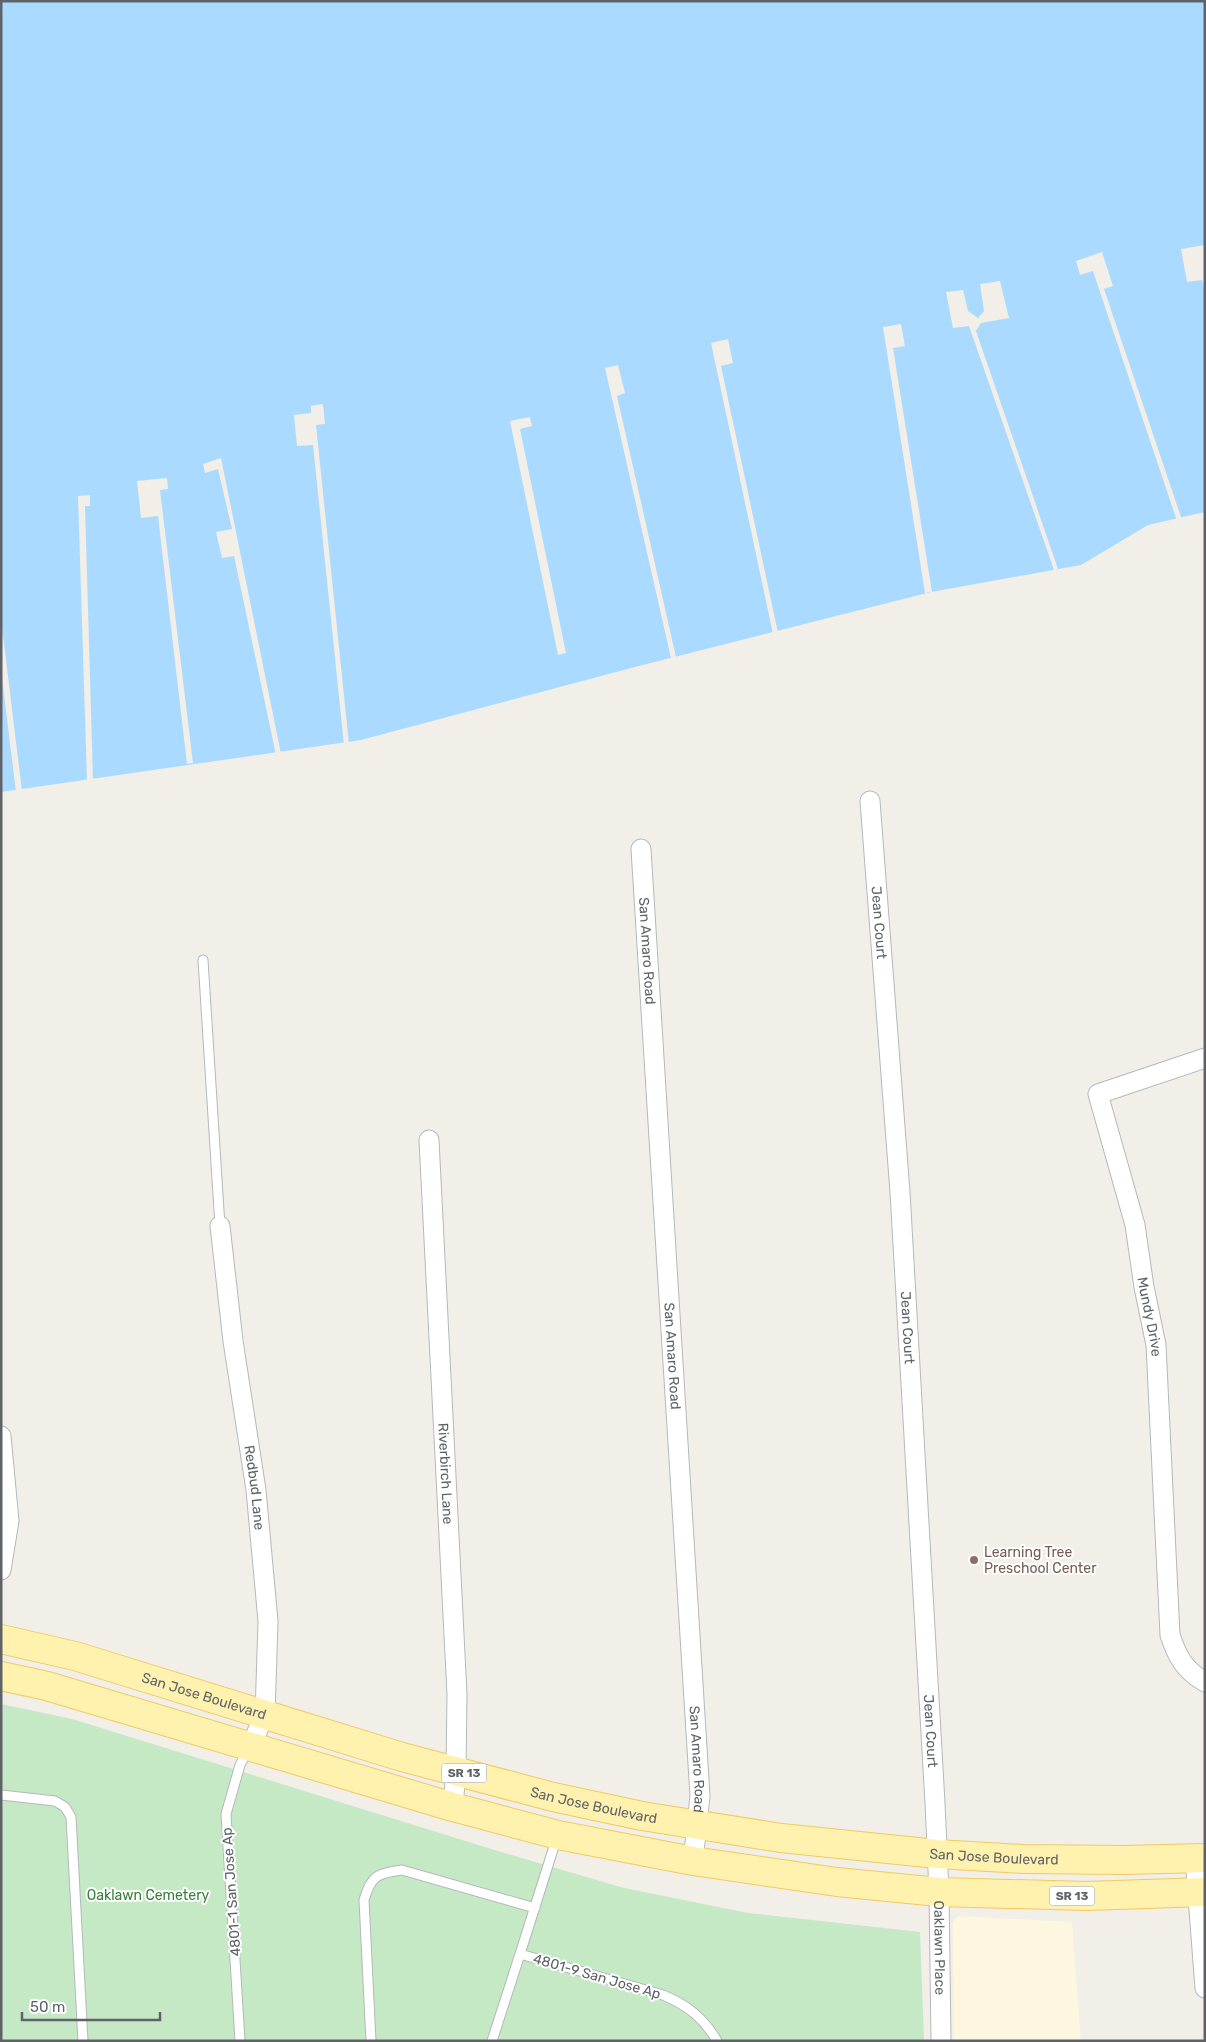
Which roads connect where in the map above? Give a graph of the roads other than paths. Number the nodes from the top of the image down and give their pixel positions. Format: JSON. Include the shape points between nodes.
{"nodes":[{"id":1,"x":870,"y":801,"type":"dead end"},
{"id":2,"x":641,"y":849,"type":"dead end"},
{"id":3,"x":203,"y":960,"type":"dead end"},
{"id":4,"x":1205,"y":1058,"type":"edge"},
{"id":5,"x":429,"y":1140,"type":"dead end"},
{"id":6,"x":220,"y":1226,"type":"joint"},
{"id":7,"x":1,"y":1436,"type":"edge"},
{"id":8,"x":1,"y":1570,"type":"edge"},
{"id":9,"x":1,"y":1640,"type":"edge"},
{"id":10,"x":1,"y":1676,"type":"edge"},
{"id":11,"x":1205,"y":1682,"type":"edge"},
{"id":12,"x":265,"y":1715,"type":"junction"},
{"id":13,"x":250,"y":1747,"type":"junction"},
{"id":14,"x":456,"y":1770,"type":"junction"},
{"id":15,"x":1,"y":1794,"type":"edge"},
{"id":16,"x":453,"y":1807,"type":"junction"},
{"id":17,"x":696,"y":1825,"type":"junction"},
{"id":18,"x":558,"y":1835,"type":"junction"},
{"id":19,"x":937,"y":1854,"type":"junction"},
{"id":20,"x":1200,"y":1858,"type":"edge"},
{"id":21,"x":693,"y":1862,"type":"junction"},
{"id":22,"x":939,"y":1892,"type":"junction"},
{"id":23,"x":1201,"y":1892,"type":"edge"},
{"id":24,"x":535,"y":1908,"type":"junction"},
{"id":25,"x":520,"y":1954,"type":"junction"},
{"id":26,"x":1205,"y":1988,"type":"edge"},
{"id":27,"x":83,"y":2041,"type":"edge"},
{"id":28,"x":240,"y":2041,"type":"edge"},
{"id":29,"x":370,"y":2041,"type":"edge"},
{"id":30,"x":493,"y":2041,"type":"edge"},
{"id":31,"x":717,"y":2041,"type":"edge"},
{"id":32,"x":941,"y":2041,"type":"edge"}],
"edges":[{"from":1,"to":19,"type":"street","name":"Jean Court","via":[[900,1192]]},
{"from":2,"to":17,"type":"street","name":"San Amaro Road","via":[[700,1796]]},
{"from":3,"to":6,"type":"lane"},
{"from":4,"to":11,"type":"street","name":"Mundy Drive","via":[[1098,1094],[1135,1225],[1156,1345],[1170,1635],[1177,1656],[1192,1675]]},
{"from":5,"to":14,"type":"street","name":"Riverbirch Lane","via":[[457,1694]]},
{"from":6,"to":12,"type":"street","name":"Redbud Lane","via":[[233,1341],[256,1490],[268,1621]]},
{"from":7,"to":8,"type":"street","via":[[9,1521]]},
{"from":9,"to":12,"type":"main road","name":"San Jose Boulevard","number":"SR 13","via":[[75,1656]]},
{"from":10,"to":13,"type":"main road","number":"SR 13","via":[[47,1686]]},
{"from":12,"to":13,"type":"street","name":"Redbud Lane"},
{"from":12,"to":14,"type":"main road","name":"San Jose Boulevard","number":"SR 13"},
{"from":13,"to":16,"type":"main road","number":"SR 13"},
{"from":13,"to":28,"type":"lane","name":"4801-1 San Jose Ap","via":[[240,1765],[226,1814]]},
{"from":14,"to":16,"type":"street","name":"Riverbirch Lane"},
{"from":14,"to":17,"type":"main road","name":"San Jose Boulevard","number":"SR 13","via":[[553,1796]]},
{"from":15,"to":27,"type":"lane","via":[[55,1801],[65,1807],[71,1817]]},
{"from":16,"to":18,"type":"main road","number":"SR 13"},
{"from":17,"to":19,"type":"main road","name":"San Jose Boulevard","number":"SR 13","via":[[781,1838]]},
{"from":17,"to":21,"type":"street","name":"San Amaro Road"},
{"from":18,"to":21,"type":"main road","number":"SR 13"},
{"from":18,"to":24,"type":"lane"},
{"from":19,"to":20,"type":"main road","name":"San Jose Boulevard","number":"SR 13","via":[[1024,1859]]},
{"from":19,"to":22,"type":"street","name":"Oaklawn Place"},
{"from":20,"to":23,"type":"street"},
{"from":21,"to":22,"type":"main road","number":"SR 13"},
{"from":22,"to":23,"type":"main road","number":"SR 13","via":[[1086,1896]]},
{"from":22,"to":32,"type":"street","name":"Oaklawn Place"},
{"from":23,"to":26,"type":"street"},
{"from":24,"to":25,"type":"lane"},
{"from":24,"to":29,"type":"lane","via":[[402,1870],[384,1872],[369,1882],[364,1900]]},
{"from":25,"to":30,"type":"lane","name":"4801-9 San Jose Ap"},
{"from":25,"to":31,"type":"lane","name":"4801-9 San Jose Ap","via":[[684,2003],[710,2028]]}]}
